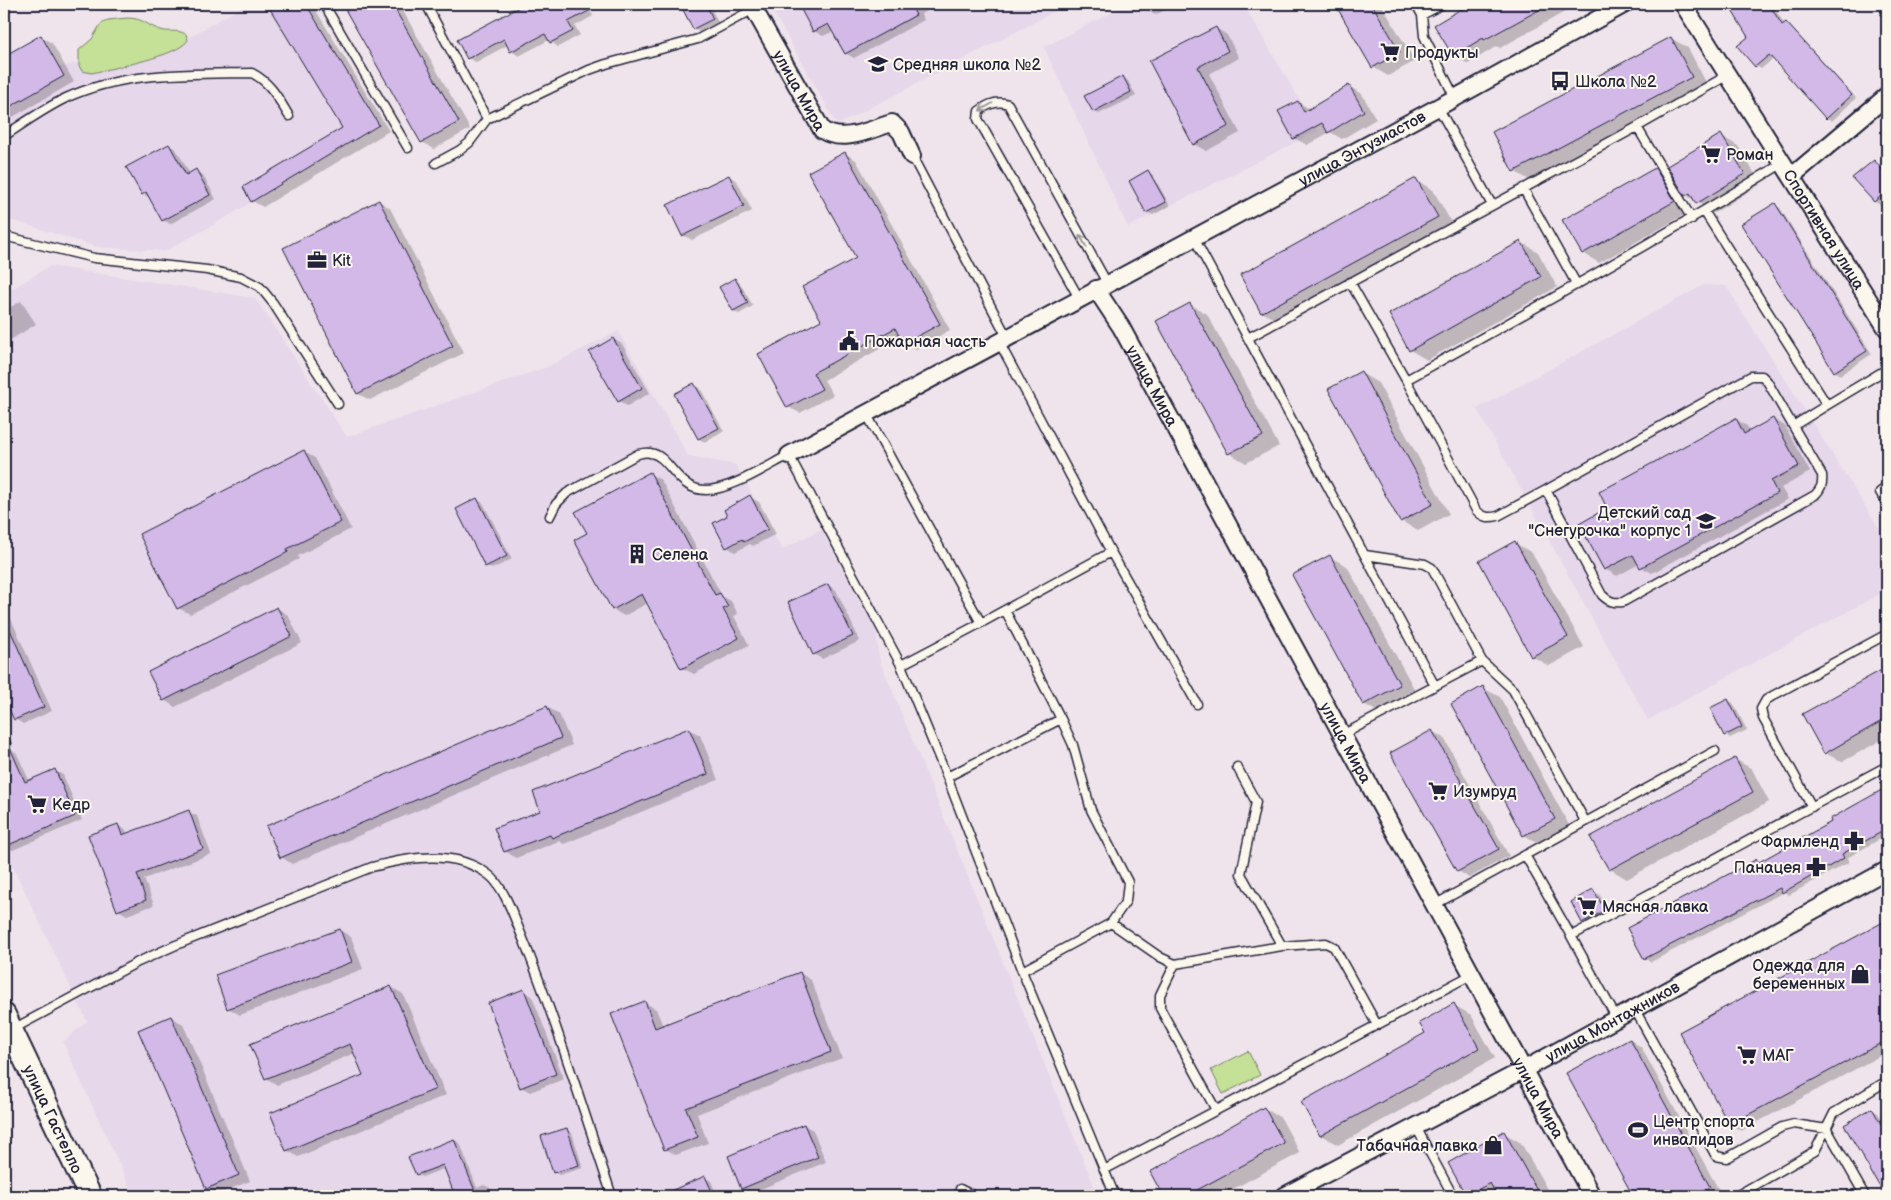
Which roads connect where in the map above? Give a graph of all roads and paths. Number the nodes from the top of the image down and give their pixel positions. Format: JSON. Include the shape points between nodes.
{"nodes":[{"id":1,"x":324,"y":4,"type":"edge"},
{"id":2,"x":426,"y":4,"type":"edge"},
{"id":3,"x":1416,"y":4,"type":"edge"},
{"id":4,"x":1443,"y":4,"type":"edge"},
{"id":5,"x":1625,"y":4,"type":"edge"},
{"id":6,"x":1683,"y":4,"type":"edge"},
{"id":7,"x":752,"y":6,"type":"edge"},
{"id":8,"x":1422,"y":15,"type":"junction"},
{"id":9,"x":1728,"y":75,"type":"junction"},
{"id":10,"x":1887,"y":96,"type":"edge"},
{"id":11,"x":1455,"y":98,"type":"junction"},
{"id":12,"x":1438,"y":107,"type":"junction"},
{"id":13,"x":289,"y":116,"type":"dead end"},
{"id":14,"x":488,"y":120,"type":"junction"},
{"id":15,"x":1637,"y":127,"type":"junction"},
{"id":16,"x":4,"y":136,"type":"edge"},
{"id":17,"x":408,"y":148,"type":"dead end"},
{"id":18,"x":912,"y":156,"type":"joint"},
{"id":19,"x":436,"y":163,"type":"dead end"},
{"id":20,"x":1788,"y":170,"type":"junction"},
{"id":21,"x":1523,"y":188,"type":"junction"},
{"id":22,"x":1492,"y":205,"type":"junction"},
{"id":23,"x":1704,"y":211,"type":"junction"},
{"id":24,"x":1692,"y":219,"type":"junction"},
{"id":25,"x":4,"y":236,"type":"edge"},
{"id":26,"x":1194,"y":238,"type":"junction"},
{"id":27,"x":1350,"y":282,"type":"junction"},
{"id":28,"x":1577,"y":285,"type":"junction"},
{"id":29,"x":1102,"y":286,"type":"junction"},
{"id":30,"x":1079,"y":298,"type":"junction"},
{"id":31,"x":1887,"y":329,"type":"edge"},
{"id":32,"x":1248,"y":338,"type":"junction"},
{"id":33,"x":1003,"y":339,"type":"junction"},
{"id":34,"x":1887,"y":369,"type":"edge"},
{"id":35,"x":1406,"y":380,"type":"junction"},
{"id":36,"x":338,"y":404,"type":"dead end"},
{"id":37,"x":1827,"y":405,"type":"junction"},
{"id":38,"x":866,"y":413,"type":"junction"},
{"id":39,"x":1793,"y":426,"type":"junction"},
{"id":40,"x":789,"y":455,"type":"junction"},
{"id":41,"x":1887,"y":487,"type":"edge"},
{"id":42,"x":1546,"y":490,"type":"junction"},
{"id":43,"x":1887,"y":504,"type":"edge"},
{"id":44,"x":550,"y":516,"type":"dead end"},
{"id":45,"x":1111,"y":552,"type":"junction"},
{"id":46,"x":1365,"y":555,"type":"junction"},
{"id":47,"x":1005,"y":610,"type":"junction"},
{"id":48,"x":981,"y":623,"type":"junction"},
{"id":49,"x":1887,"y":634,"type":"edge"},
{"id":50,"x":1482,"y":661,"type":"junction"},
{"id":51,"x":901,"y":665,"type":"junction"},
{"id":52,"x":1435,"y":686,"type":"junction"},
{"id":53,"x":1197,"y":704,"type":"dead end"},
{"id":54,"x":1061,"y":718,"type":"junction"},
{"id":55,"x":1342,"y":735,"type":"junction"},
{"id":56,"x":1715,"y":750,"type":"dead end"},
{"id":57,"x":1887,"y":766,"type":"edge"},
{"id":58,"x":1237,"y":767,"type":"dead end"},
{"id":59,"x":947,"y":777,"type":"junction"},
{"id":60,"x":1812,"y":807,"type":"junction"},
{"id":61,"x":1585,"y":821,"type":"junction"},
{"id":62,"x":1525,"y":855,"type":"junction"},
{"id":63,"x":1887,"y":870,"type":"edge"},
{"id":64,"x":1434,"y":905,"type":"junction"},
{"id":65,"x":1111,"y":923,"type":"junction"},
{"id":66,"x":1571,"y":936,"type":"junction"},
{"id":67,"x":1282,"y":946,"type":"junction"},
{"id":68,"x":1175,"y":964,"type":"junction"},
{"id":69,"x":1022,"y":971,"type":"junction"},
{"id":70,"x":1471,"y":975,"type":"junction"},
{"id":71,"x":1634,"y":1008,"type":"junction"},
{"id":72,"x":1616,"y":1017,"type":"junction"},
{"id":73,"x":7,"y":1022,"type":"edge"},
{"id":74,"x":1377,"y":1025,"type":"junction"},
{"id":75,"x":1523,"y":1070,"type":"junction"},
{"id":76,"x":1887,"y":1081,"type":"edge"},
{"id":77,"x":1216,"y":1110,"type":"junction"},
{"id":78,"x":1416,"y":1127,"type":"junction"},
{"id":79,"x":1827,"y":1129,"type":"junction"},
{"id":80,"x":1104,"y":1170,"type":"junction"},
{"id":81,"x":960,"y":1189,"type":"dead end"},
{"id":82,"x":611,"y":1193,"type":"dead end"},
{"id":83,"x":90,"y":1196,"type":"edge"},
{"id":84,"x":974,"y":1196,"type":"edge"},
{"id":85,"x":1115,"y":1196,"type":"edge"},
{"id":86,"x":1284,"y":1196,"type":"edge"},
{"id":87,"x":1453,"y":1196,"type":"edge"},
{"id":88,"x":1592,"y":1196,"type":"edge"},
{"id":89,"x":1736,"y":1196,"type":"edge"},
{"id":90,"x":1865,"y":1196,"type":"edge"}],
"edges":[{"from":1,"to":17,"type":"lane"},
{"from":2,"to":14,"type":"lane"},
{"from":3,"to":8,"type":"lane"},
{"from":4,"to":8,"type":"lane"},
{"from":5,"to":11,"type":"street","name":"улица Энтузиастов"},
{"from":6,"to":9,"type":"street","name":"Спортивная улица"},
{"from":7,"to":14,"type":"lane","via":[[698,39],[589,70]]},
{"from":7,"to":18,"type":"street","name":"улица Мира","via":[[822,130],[844,136],[892,123]]},
{"from":8,"to":11,"type":"lane","via":[[1424,36]]},
{"from":9,"to":15,"type":"lane"},
{"from":9,"to":20,"type":"street","name":"Спортивная улица"},
{"from":10,"to":20,"type":"street"},
{"from":11,"to":12,"type":"street","name":"улица Энтузиастов"},
{"from":12,"to":22,"type":"lane"},
{"from":12,"to":26,"type":"street","name":"улица Энтузиастов"},
{"from":13,"to":16,"type":"lane","via":[[264,79],[252,73],[158,75],[99,86],[65,98]]},
{"from":14,"to":19,"type":"lane","via":[[464,146]]},
{"from":15,"to":21,"type":"lane"},
{"from":15,"to":24,"type":"lane"},
{"from":18,"to":33,"type":"lane"},
{"from":20,"to":23,"type":"lane"},
{"from":20,"to":31,"type":"street","name":"Спортивная улица"},
{"from":21,"to":22,"type":"lane"},
{"from":21,"to":28,"type":"lane"},
{"from":22,"to":27,"type":"lane"},
{"from":23,"to":24,"type":"lane"},
{"from":23,"to":37,"type":"lane"},
{"from":24,"to":28,"type":"lane"},
{"from":25,"to":36,"type":"lane","via":[[94,258],[208,270],[241,277],[260,287],[274,303]]},
{"from":26,"to":29,"type":"street","name":"улица Энтузиастов"},
{"from":26,"to":32,"type":"lane"},
{"from":27,"to":32,"type":"lane"},
{"from":27,"to":35,"type":"lane"},
{"from":28,"to":35,"type":"lane"},
{"from":29,"to":30,"type":"street","name":"улица Энтузиастов"},
{"from":29,"to":30,"type":"lane","one_way":true,"via":[[1008,104],[1000,101],[984,107],[979,111],[978,119]]},
{"from":29,"to":55,"type":"street","name":"улица Мира","via":[[1121,327]]},
{"from":30,"to":33,"type":"street","name":"улица Энтузиастов"},
{"from":32,"to":46,"type":"lane"},
{"from":33,"to":38,"type":"street","name":"улица Энтузиастов"},
{"from":33,"to":45,"type":"lane"},
{"from":34,"to":37,"type":"lane"},
{"from":35,"to":42,"type":"lane","via":[[1482,516],[1498,516]]},
{"from":37,"to":39,"type":"lane"},
{"from":38,"to":40,"type":"street","name":"улица Энтузиастов"},
{"from":38,"to":48,"type":"lane"},
{"from":39,"to":42,"type":"lane","via":[[1767,381],[1762,376],[1751,376]]},
{"from":39,"to":42,"type":"lane","via":[[1822,475],[1820,490],[1623,602],[1615,603],[1602,595]]},
{"from":40,"to":44,"type":"lane","via":[[714,490],[697,489],[676,476],[660,457],[651,452],[638,454],[567,493]]},
{"from":40,"to":51,"type":"lane"},
{"from":41,"to":43,"type":"lane","via":[[1880,492]]},
{"from":45,"to":47,"type":"lane"},
{"from":45,"to":53,"type":"lane"},
{"from":46,"to":50,"type":"lane","via":[[1425,564],[1432,568]]},
{"from":46,"to":52,"type":"lane"},
{"from":47,"to":48,"type":"lane"},
{"from":47,"to":54,"type":"lane"},
{"from":48,"to":51,"type":"lane"},
{"from":49,"to":60,"type":"lane","via":[[1774,695],[1761,708],[1763,718]]},
{"from":50,"to":52,"type":"lane"},
{"from":50,"to":61,"type":"lane","via":[[1513,690]]},
{"from":51,"to":59,"type":"lane"},
{"from":52,"to":55,"type":"lane"},
{"from":54,"to":59,"type":"lane"},
{"from":54,"to":65,"type":"lane","via":[[1091,810],[1128,882],[1126,901]]},
{"from":55,"to":64,"type":"street","name":"улица Мира"},
{"from":56,"to":61,"type":"lane"},
{"from":57,"to":60,"type":"lane"},
{"from":58,"to":67,"type":"lane","via":[[1256,802],[1241,874]]},
{"from":59,"to":69,"type":"lane"},
{"from":60,"to":66,"type":"lane"},
{"from":61,"to":62,"type":"lane"},
{"from":62,"to":64,"type":"lane"},
{"from":62,"to":66,"type":"lane"},
{"from":63,"to":71,"type":"street","name":"улица Монтажников"},
{"from":64,"to":70,"type":"street","name":"улица Мира"},
{"from":65,"to":68,"type":"lane"},
{"from":65,"to":69,"type":"lane"},
{"from":66,"to":72,"type":"lane"},
{"from":67,"to":68,"type":"lane"},
{"from":67,"to":74,"type":"lane","via":[[1326,943],[1334,946]]},
{"from":68,"to":77,"type":"lane","via":[[1160,995],[1160,1008]]},
{"from":69,"to":80,"type":"lane"},
{"from":70,"to":74,"type":"lane"},
{"from":70,"to":75,"type":"street","name":"улица Мира"},
{"from":71,"to":72,"type":"street","name":"улица Монтажников"},
{"from":71,"to":79,"type":"lane","via":[[1716,1156],[1727,1158],[1782,1127],[1794,1124]]},
{"from":72,"to":75,"type":"street","name":"улица Монтажников"},
{"from":73,"to":82,"type":"lane","via":[[185,941],[372,867],[400,860],[453,859],[491,876],[507,899],[544,991]]},
{"from":73,"to":83,"type":"street","name":"улица Гастелло"},
{"from":74,"to":77,"type":"lane"},
{"from":75,"to":78,"type":"street","name":"улица Монтажников"},
{"from":75,"to":88,"type":"street","name":"улица Мира"},
{"from":76,"to":79,"type":"lane","via":[[1834,1113]]},
{"from":77,"to":80,"type":"lane"},
{"from":78,"to":86,"type":"street","name":"улица Монтажников"},
{"from":78,"to":87,"type":"lane"},
{"from":79,"to":89,"type":"lane","via":[[1815,1151]]},
{"from":79,"to":90,"type":"lane"},
{"from":80,"to":85,"type":"lane"},
{"from":81,"to":84,"type":"lane"}]}
